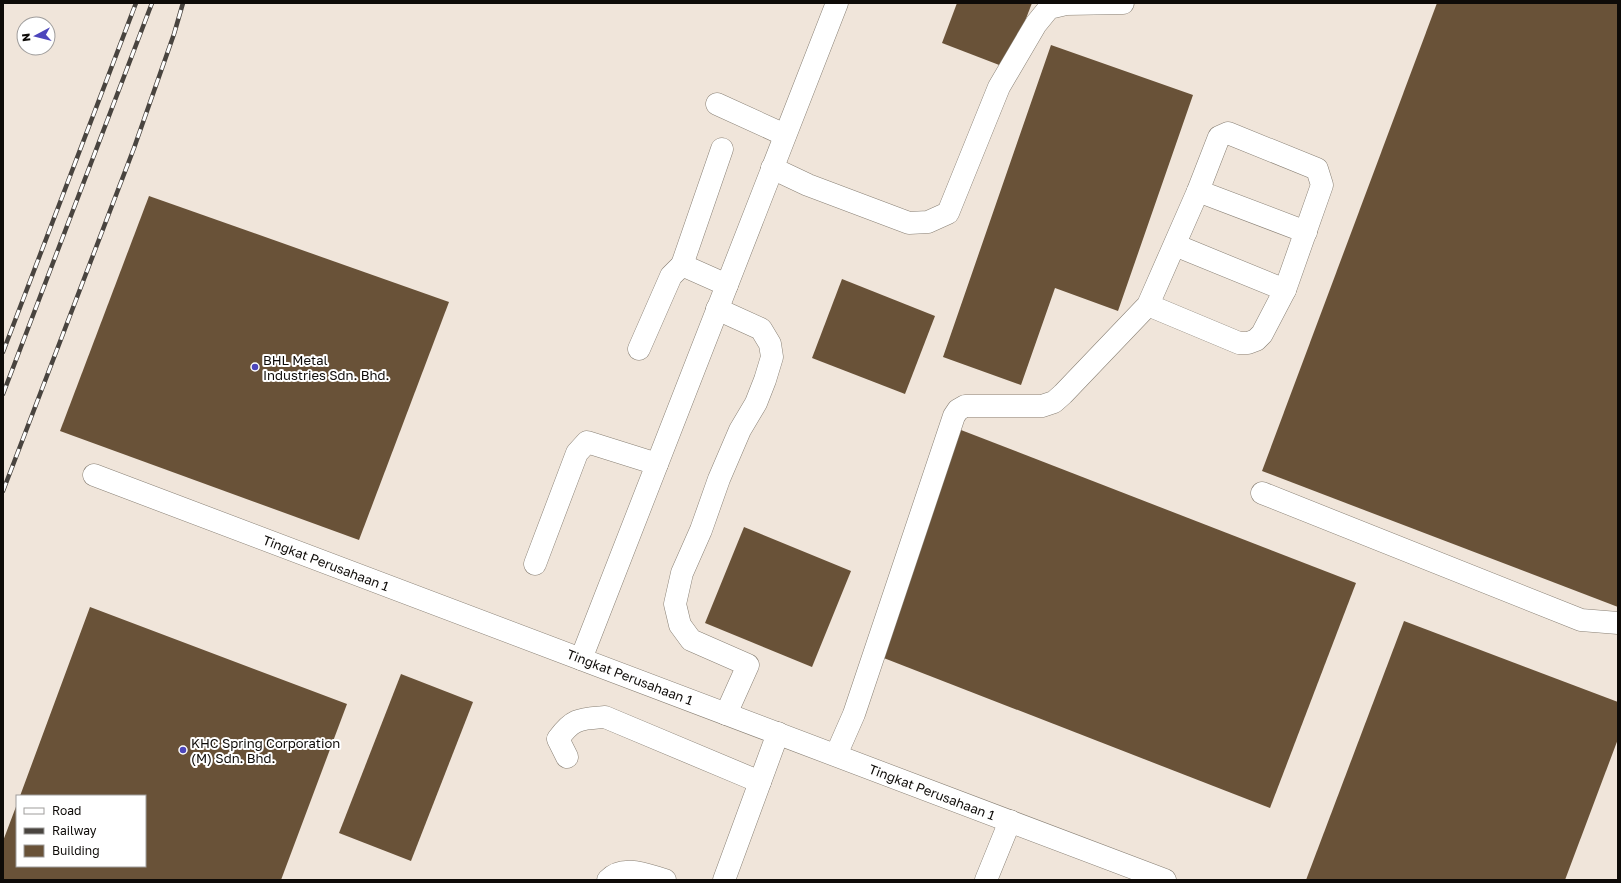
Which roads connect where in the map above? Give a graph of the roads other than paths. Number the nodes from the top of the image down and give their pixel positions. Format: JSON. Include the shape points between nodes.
{"nodes":[{"id":1,"x":837,"y":3,"type":"edge"},
{"id":2,"x":1123,"y":3,"type":"edge"},
{"id":3,"x":717,"y":104,"type":"dead end"},
{"id":4,"x":785,"y":135,"type":"junction"},
{"id":5,"x":722,"y":149,"type":"dead end"},
{"id":6,"x":772,"y":168,"type":"junction"},
{"id":7,"x":1198,"y":191,"type":"junction"},
{"id":8,"x":1306,"y":232,"type":"junction"},
{"id":9,"x":1175,"y":245,"type":"junction"},
{"id":10,"x":682,"y":265,"type":"junction"},
{"id":11,"x":727,"y":285,"type":"junction"},
{"id":12,"x":1285,"y":290,"type":"junction"},
{"id":13,"x":1148,"y":305,"type":"junction"},
{"id":14,"x":717,"y":309,"type":"junction"},
{"id":15,"x":639,"y":349,"type":"dead end"},
{"id":16,"x":657,"y":464,"type":"junction"},
{"id":17,"x":94,"y":475,"type":"dead end"},
{"id":18,"x":1262,"y":493,"type":"dead end"},
{"id":19,"x":535,"y":564,"type":"dead end"},
{"id":20,"x":1618,"y":623,"type":"edge"},
{"id":21,"x":581,"y":659,"type":"junction"},
{"id":22,"x":726,"y":714,"type":"junction"},
{"id":23,"x":778,"y":733,"type":"junction"},
{"id":24,"x":836,"y":756,"type":"junction"},
{"id":25,"x":567,"y":757,"type":"dead end"},
{"id":26,"x":760,"y":782,"type":"junction"},
{"id":27,"x":1010,"y":821,"type":"junction"},
{"id":28,"x":608,"y":880,"type":"edge"},
{"id":29,"x":665,"y":880,"type":"edge"},
{"id":30,"x":724,"y":880,"type":"edge"},
{"id":31,"x":986,"y":880,"type":"edge"},
{"id":32,"x":1165,"y":880,"type":"edge"}],
"edges":[{"from":1,"to":4,"type":"street"},
{"from":2,"to":6,"type":"street","via":[[1066,4],[1049,8],[1036,24],[999,86],[948,213],[928,222],[909,223],[808,185]]},
{"from":3,"to":4,"type":"street"},
{"from":4,"to":6,"type":"street"},
{"from":5,"to":10,"type":"street"},
{"from":6,"to":11,"type":"street"},
{"from":7,"to":8,"type":"street"},
{"from":7,"to":8,"type":"street","via":[[1219,136],[1228,133],[1317,169],[1322,185]]},
{"from":7,"to":9,"type":"street"},
{"from":8,"to":12,"type":"street"},
{"from":9,"to":12,"type":"street"},
{"from":9,"to":13,"type":"street"},
{"from":10,"to":11,"type":"street"},
{"from":10,"to":15,"type":"street","via":[[671,276]]},
{"from":11,"to":14,"type":"street"},
{"from":12,"to":13,"type":"street","via":[[1262,334],[1248,343],[1239,343]]},
{"from":13,"to":24,"type":"street","via":[[1054,402],[1042,406],[965,406],[958,410],[854,714]]},
{"from":14,"to":16,"type":"street"},
{"from":14,"to":22,"type":"street","via":[[761,329],[770,344],[772,357],[758,398],[740,430],[682,573],[675,604],[680,625],[691,640],[748,665]]},
{"from":16,"to":19,"type":"street","via":[[587,442],[577,453]]},
{"from":16,"to":21,"type":"street"},
{"from":17,"to":21,"type":"street","name":"Tingkat Perusahaan 1"},
{"from":18,"to":20,"type":"street","via":[[1582,620]]},
{"from":21,"to":22,"type":"street","name":"Tingkat Perusahaan 1"},
{"from":22,"to":23,"type":"street","name":"Tingkat Perusahaan 1"},
{"from":23,"to":24,"type":"street","name":"Tingkat Perusahaan 1"},
{"from":23,"to":26,"type":"street"},
{"from":24,"to":27,"type":"street","name":"Tingkat Perusahaan 1"},
{"from":25,"to":26,"type":"street","via":[[558,739],[569,724],[585,718],[605,717]]},
{"from":26,"to":30,"type":"street"},
{"from":27,"to":31,"type":"street"},
{"from":27,"to":32,"type":"street","name":"Tingkat Perusahaan 1"},
{"from":28,"to":29,"type":"street","via":[[612,876],[631,870]]}]}
